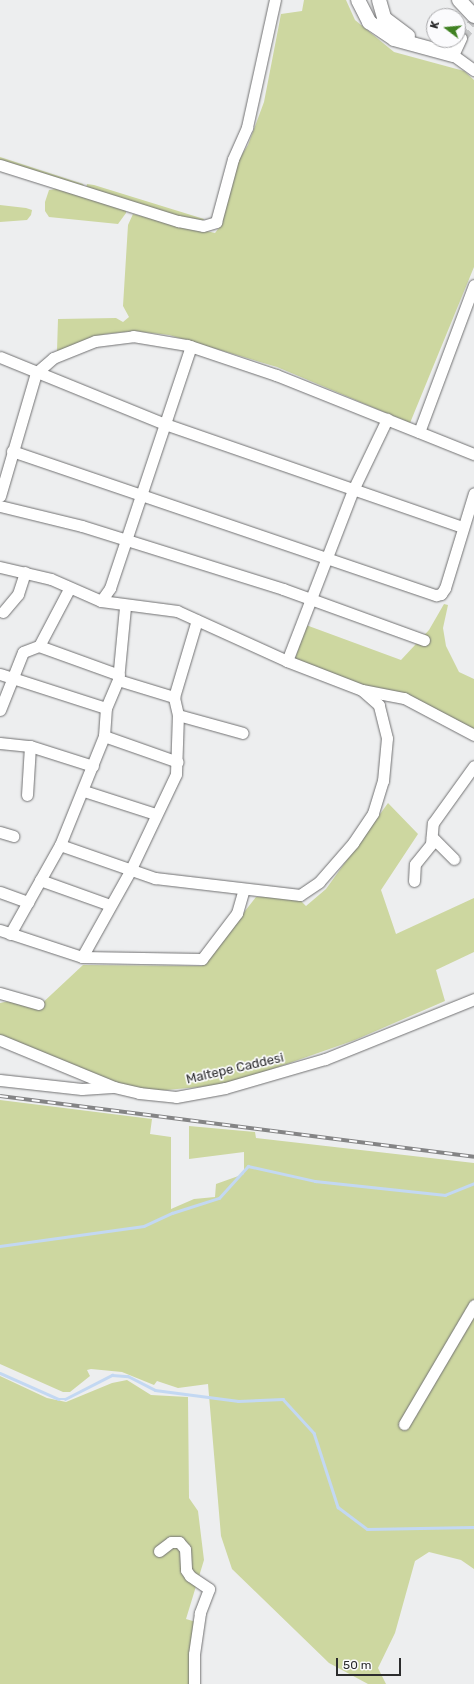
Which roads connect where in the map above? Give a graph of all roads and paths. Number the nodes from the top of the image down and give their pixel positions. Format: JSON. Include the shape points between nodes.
{"nodes":[{"id":1,"x":275,"y":0,"type":"edge"},
{"id":2,"x":358,"y":0,"type":"edge"},
{"id":3,"x":379,"y":0,"type":"edge"},
{"id":4,"x":457,"y":48,"type":"edge"},
{"id":5,"x":453,"y":55,"type":"junction"},
{"id":6,"x":474,"y":70,"type":"edge"},
{"id":7,"x":0,"y":166,"type":"edge"},
{"id":8,"x":474,"y":285,"type":"edge"},
{"id":9,"x":191,"y":346,"type":"junction"},
{"id":10,"x":0,"y":357,"type":"edge"},
{"id":11,"x":36,"y":373,"type":"junction"},
{"id":12,"x":387,"y":419,"type":"junction"},
{"id":13,"x":165,"y":424,"type":"junction"},
{"id":14,"x":419,"y":432,"type":"junction"},
{"id":15,"x":12,"y":451,"type":"junction"},
{"id":16,"x":474,"y":454,"type":"edge"},
{"id":17,"x":353,"y":490,"type":"junction"},
{"id":18,"x":474,"y":493,"type":"edge"},
{"id":19,"x":142,"y":495,"type":"junction"},
{"id":20,"x":0,"y":496,"type":"edge"},
{"id":21,"x":0,"y":506,"type":"edge"},
{"id":22,"x":463,"y":527,"type":"junction"},
{"id":23,"x":125,"y":540,"type":"junction"},
{"id":24,"x":326,"y":557,"type":"junction"},
{"id":25,"x":0,"y":567,"type":"edge"},
{"id":26,"x":25,"y":572,"type":"junction"},
{"id":27,"x":69,"y":589,"type":"junction"},
{"id":28,"x":310,"y":598,"type":"junction"},
{"id":29,"x":101,"y":601,"type":"junction"},
{"id":30,"x":125,"y":607,"type":"junction"},
{"id":31,"x":3,"y":612,"type":"dead end"},
{"id":32,"x":197,"y":620,"type":"junction"},
{"id":33,"x":424,"y":640,"type":"dead end"},
{"id":34,"x":39,"y":646,"type":"junction"},
{"id":35,"x":287,"y":661,"type":"junction"},
{"id":36,"x":0,"y":674,"type":"edge"},
{"id":37,"x":12,"y":677,"type":"junction"},
{"id":38,"x":118,"y":678,"type":"junction"},
{"id":39,"x":362,"y":690,"type":"junction"},
{"id":40,"x":174,"y":697,"type":"junction"},
{"id":41,"x":106,"y":708,"type":"junction"},
{"id":42,"x":0,"y":710,"type":"edge"},
{"id":43,"x":178,"y":715,"type":"junction"},
{"id":44,"x":243,"y":733,"type":"dead end"},
{"id":45,"x":474,"y":735,"type":"edge"},
{"id":46,"x":104,"y":736,"type":"junction"},
{"id":47,"x":0,"y":743,"type":"edge"},
{"id":48,"x":30,"y":746,"type":"junction"},
{"id":49,"x":178,"y":762,"type":"junction"},
{"id":50,"x":93,"y":766,"type":"junction"},
{"id":51,"x":474,"y":766,"type":"edge"},
{"id":52,"x":84,"y":791,"type":"junction"},
{"id":53,"x":27,"y":795,"type":"dead end"},
{"id":54,"x":156,"y":814,"type":"junction"},
{"id":55,"x":0,"y":832,"type":"edge"},
{"id":56,"x":13,"y":836,"type":"dead end"},
{"id":57,"x":432,"y":837,"type":"junction"},
{"id":58,"x":60,"y":845,"type":"junction"},
{"id":59,"x":454,"y":859,"type":"dead end"},
{"id":60,"x":130,"y":871,"type":"junction"},
{"id":61,"x":40,"y":880,"type":"junction"},
{"id":62,"x":414,"y":881,"type":"dead end"},
{"id":63,"x":244,"y":889,"type":"junction"},
{"id":64,"x":0,"y":892,"type":"edge"},
{"id":65,"x":28,"y":902,"type":"junction"},
{"id":66,"x":110,"y":905,"type":"junction"},
{"id":67,"x":5,"y":932,"type":"edge"},
{"id":68,"x":82,"y":957,"type":"junction"},
{"id":69,"x":0,"y":993,"type":"edge"},
{"id":70,"x":474,"y":999,"type":"edge"},
{"id":71,"x":38,"y":1004,"type":"dead end"},
{"id":72,"x":0,"y":1040,"type":"edge"},
{"id":73,"x":0,"y":1080,"type":"edge"},
{"id":74,"x":114,"y":1087,"type":"junction"},
{"id":75,"x":474,"y":1305,"type":"edge"},
{"id":76,"x":404,"y":1424,"type":"dead end"},
{"id":77,"x":159,"y":1551,"type":"dead end"},
{"id":78,"x":194,"y":1684,"type":"edge"}],
"edges":[{"from":1,"to":7,"type":"street","via":[[247,126],[233,159],[216,222],[203,226],[178,221]]},
{"from":2,"to":5,"type":"main road","via":[[369,22],[394,39]]},
{"from":3,"to":5,"type":"main road","via":[[384,18],[396,29]]},
{"from":4,"to":5,"type":"street"},
{"from":5,"to":6,"type":"street"},
{"from":8,"to":14,"type":"street"},
{"from":9,"to":11,"type":"street","via":[[133,336],[95,341],[53,358]]},
{"from":9,"to":12,"type":"street","via":[[276,375]]},
{"from":9,"to":13,"type":"street"},
{"from":10,"to":11,"type":"street"},
{"from":11,"to":13,"type":"street"},
{"from":11,"to":15,"type":"street"},
{"from":12,"to":14,"type":"street"},
{"from":12,"to":17,"type":"street"},
{"from":13,"to":17,"type":"street"},
{"from":13,"to":19,"type":"street"},
{"from":14,"to":16,"type":"street"},
{"from":15,"to":19,"type":"street"},
{"from":15,"to":20,"type":"street"},
{"from":17,"to":22,"type":"street"},
{"from":17,"to":24,"type":"street"},
{"from":18,"to":22,"type":"street"},
{"from":19,"to":23,"type":"street"},
{"from":19,"to":24,"type":"street"},
{"from":21,"to":23,"type":"street"},
{"from":22,"to":24,"type":"street","via":[[442,594],[436,595]]},
{"from":23,"to":28,"type":"street"},
{"from":23,"to":29,"type":"street","via":[[110,588]]},
{"from":24,"to":28,"type":"street"},
{"from":25,"to":26,"type":"street"},
{"from":26,"to":27,"type":"street","via":[[51,579]]},
{"from":26,"to":31,"type":"street","via":[[18,594]]},
{"from":27,"to":29,"type":"street"},
{"from":27,"to":34,"type":"street"},
{"from":28,"to":33,"type":"street"},
{"from":28,"to":35,"type":"street"},
{"from":29,"to":30,"type":"street"},
{"from":30,"to":32,"type":"street","via":[[159,608]]},
{"from":30,"to":38,"type":"street"},
{"from":32,"to":35,"type":"street"},
{"from":32,"to":40,"type":"street"},
{"from":34,"to":37,"type":"street","via":[[23,652]]},
{"from":34,"to":38,"type":"street"},
{"from":35,"to":39,"type":"street"},
{"from":36,"to":37,"type":"street"},
{"from":37,"to":41,"type":"street"},
{"from":37,"to":42,"type":"street"},
{"from":38,"to":40,"type":"street"},
{"from":38,"to":41,"type":"street"},
{"from":39,"to":45,"type":"street","via":[[404,698]]},
{"from":39,"to":63,"type":"street","via":[[379,705],[387,738],[383,781],[373,813],[353,843],[324,876],[300,895]]},
{"from":40,"to":43,"type":"street"},
{"from":41,"to":46,"type":"street"},
{"from":43,"to":44,"type":"street"},
{"from":43,"to":49,"type":"street"},
{"from":46,"to":49,"type":"street"},
{"from":46,"to":50,"type":"street"},
{"from":47,"to":48,"type":"street"},
{"from":48,"to":50,"type":"street"},
{"from":48,"to":53,"type":"street"},
{"from":49,"to":54,"type":"street","via":[[176,774]]},
{"from":50,"to":52,"type":"street"},
{"from":51,"to":57,"type":"street","via":[[433,823]]},
{"from":52,"to":54,"type":"street"},
{"from":52,"to":58,"type":"street"},
{"from":54,"to":60,"type":"street"},
{"from":55,"to":56,"type":"street"},
{"from":57,"to":59,"type":"street"},
{"from":57,"to":62,"type":"street","via":[[431,844],[415,864]]},
{"from":58,"to":60,"type":"street"},
{"from":58,"to":61,"type":"street"},
{"from":60,"to":63,"type":"street","via":[[155,878]]},
{"from":60,"to":66,"type":"street"},
{"from":61,"to":65,"type":"street"},
{"from":61,"to":66,"type":"street"},
{"from":63,"to":68,"type":"street","via":[[237,913],[202,959]]},
{"from":64,"to":65,"type":"street"},
{"from":65,"to":67,"type":"street"},
{"from":66,"to":68,"type":"street"},
{"from":67,"to":68,"type":"street"},
{"from":69,"to":71,"type":"street"},
{"from":70,"to":74,"type":"street","name":"Maltepe Caddesi","via":[[325,1059],[225,1088],[176,1096],[139,1094]]},
{"from":72,"to":74,"type":"street","name":"Maltepe Caddesi"},
{"from":73,"to":74,"type":"street","via":[[82,1090]]},
{"from":75,"to":76,"type":"street"},
{"from":77,"to":78,"type":"street","via":[[171,1542],[179,1542],[185,1549],[186,1570],[190,1576],[209,1589],[200,1613],[195,1647]]}]}
